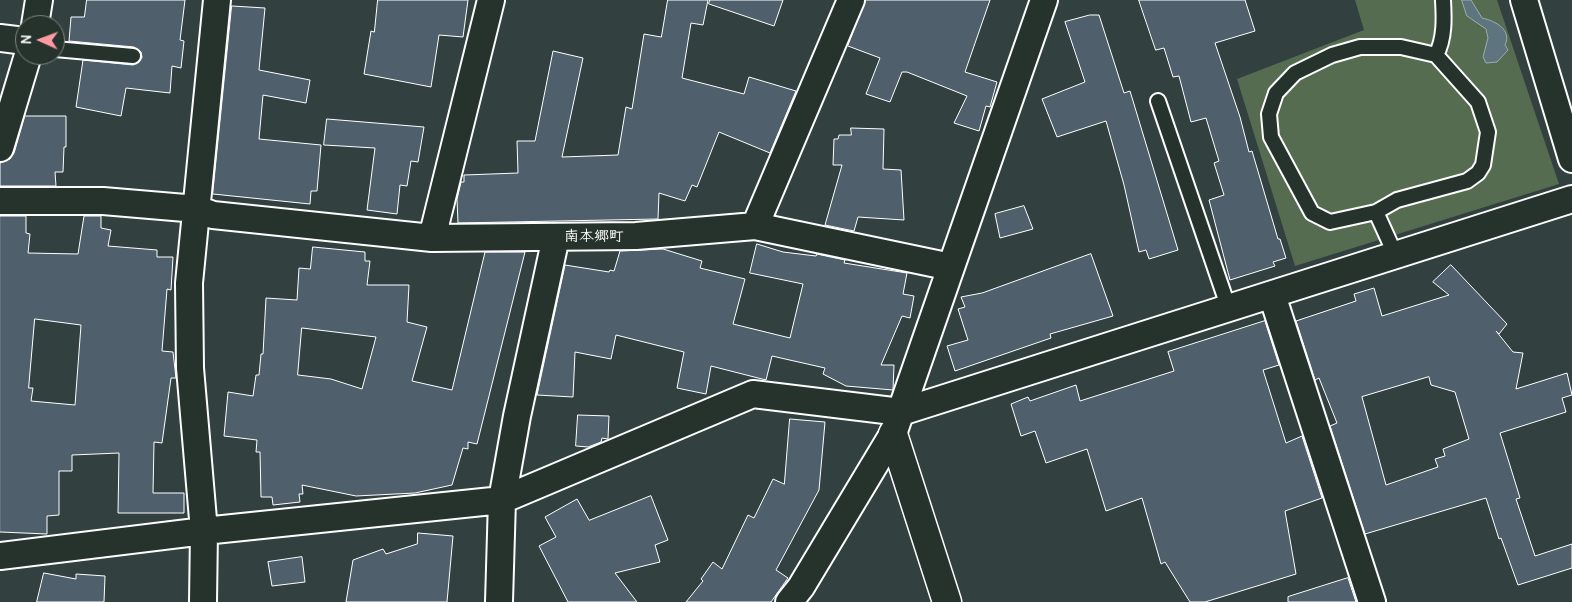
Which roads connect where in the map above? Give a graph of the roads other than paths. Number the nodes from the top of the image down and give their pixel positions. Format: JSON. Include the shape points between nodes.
{"nodes":[{"id":1,"x":39,"y":0,"type":"edge"},
{"id":2,"x":217,"y":0,"type":"edge"},
{"id":3,"x":491,"y":0,"type":"edge"},
{"id":4,"x":850,"y":0,"type":"edge"},
{"id":5,"x":1044,"y":0,"type":"edge"},
{"id":6,"x":1443,"y":0,"type":"edge"},
{"id":7,"x":1524,"y":0,"type":"edge"},
{"id":8,"x":37,"y":15,"type":"edge"},
{"id":9,"x":0,"y":38,"type":"edge"},
{"id":10,"x":15,"y":40,"type":"edge"},
{"id":11,"x":65,"y":50,"type":"edge"},
{"id":12,"x":1436,"y":55,"type":"junction"},
{"id":13,"x":133,"y":56,"type":"dead end"},
{"id":14,"x":25,"y":65,"type":"edge"},
{"id":15,"x":1158,"y":101,"type":"dead end"},
{"id":16,"x":0,"y":148,"type":"edge"},
{"id":17,"x":1572,"y":159,"type":"edge"},
{"id":18,"x":1572,"y":199,"type":"edge"},
{"id":19,"x":0,"y":201,"type":"edge"},
{"id":20,"x":197,"y":209,"type":"junction"},
{"id":21,"x":1376,"y":212,"type":"junction"},
{"id":22,"x":755,"y":226,"type":"junction"},
{"id":23,"x":556,"y":237,"type":"junction"},
{"id":24,"x":432,"y":238,"type":"junction"},
{"id":25,"x":1396,"y":256,"type":"junction"},
{"id":26,"x":952,"y":267,"type":"junction"},
{"id":27,"x":1272,"y":295,"type":"junction"},
{"id":28,"x":1228,"y":309,"type":"junction"},
{"id":29,"x":897,"y":423,"type":"junction"},
{"id":30,"x":502,"y":500,"type":"junction"},
{"id":31,"x":204,"y":531,"type":"junction"},
{"id":32,"x":0,"y":556,"type":"edge"},
{"id":33,"x":203,"y":602,"type":"edge"},
{"id":34,"x":499,"y":602,"type":"edge"},
{"id":35,"x":789,"y":602,"type":"edge"},
{"id":36,"x":947,"y":602,"type":"edge"},
{"id":37,"x":1372,"y":602,"type":"edge"}],
"edges":[{"from":1,"to":8,"type":"street"},
{"from":2,"to":20,"type":"street"},
{"from":3,"to":24,"type":"street"},
{"from":4,"to":22,"type":"street"},
{"from":5,"to":26,"type":"street"},
{"from":6,"to":12,"type":"lane","via":[[1441,40]]},
{"from":7,"to":17,"type":"street"},
{"from":9,"to":10,"type":"street"},
{"from":11,"to":13,"type":"lane"},
{"from":12,"to":21,"type":"lane","via":[[1478,102],[1488,132],[1483,165],[1478,174],[1467,181],[1397,200]]},
{"from":12,"to":21,"type":"lane","via":[[1401,46],[1360,47],[1332,55],[1295,73],[1276,93],[1269,114],[1271,137],[1312,214],[1330,222]]},
{"from":14,"to":16,"type":"street"},
{"from":15,"to":28,"type":"lane"},
{"from":18,"to":25,"type":"street"},
{"from":19,"to":20,"type":"street","via":[[103,201]]},
{"from":20,"to":24,"type":"street","via":[[213,215]]},
{"from":20,"to":31,"type":"street","via":[[189,282],[190,368]]},
{"from":21,"to":25,"type":"lane"},
{"from":22,"to":23,"type":"street","via":[[636,236]]},
{"from":22,"to":26,"type":"street"},
{"from":23,"to":24,"type":"street"},
{"from":23,"to":30,"type":"street"},
{"from":25,"to":27,"type":"street"},
{"from":26,"to":29,"type":"street"},
{"from":27,"to":28,"type":"street"},
{"from":27,"to":37,"type":"street"},
{"from":28,"to":29,"type":"street"},
{"from":29,"to":30,"type":"street","via":[[753,394]]},
{"from":29,"to":35,"type":"street","via":[[801,587]]},
{"from":29,"to":36,"type":"street"},
{"from":30,"to":31,"type":"street"},
{"from":30,"to":34,"type":"street"},
{"from":31,"to":32,"type":"street"},
{"from":31,"to":33,"type":"street"}]}
